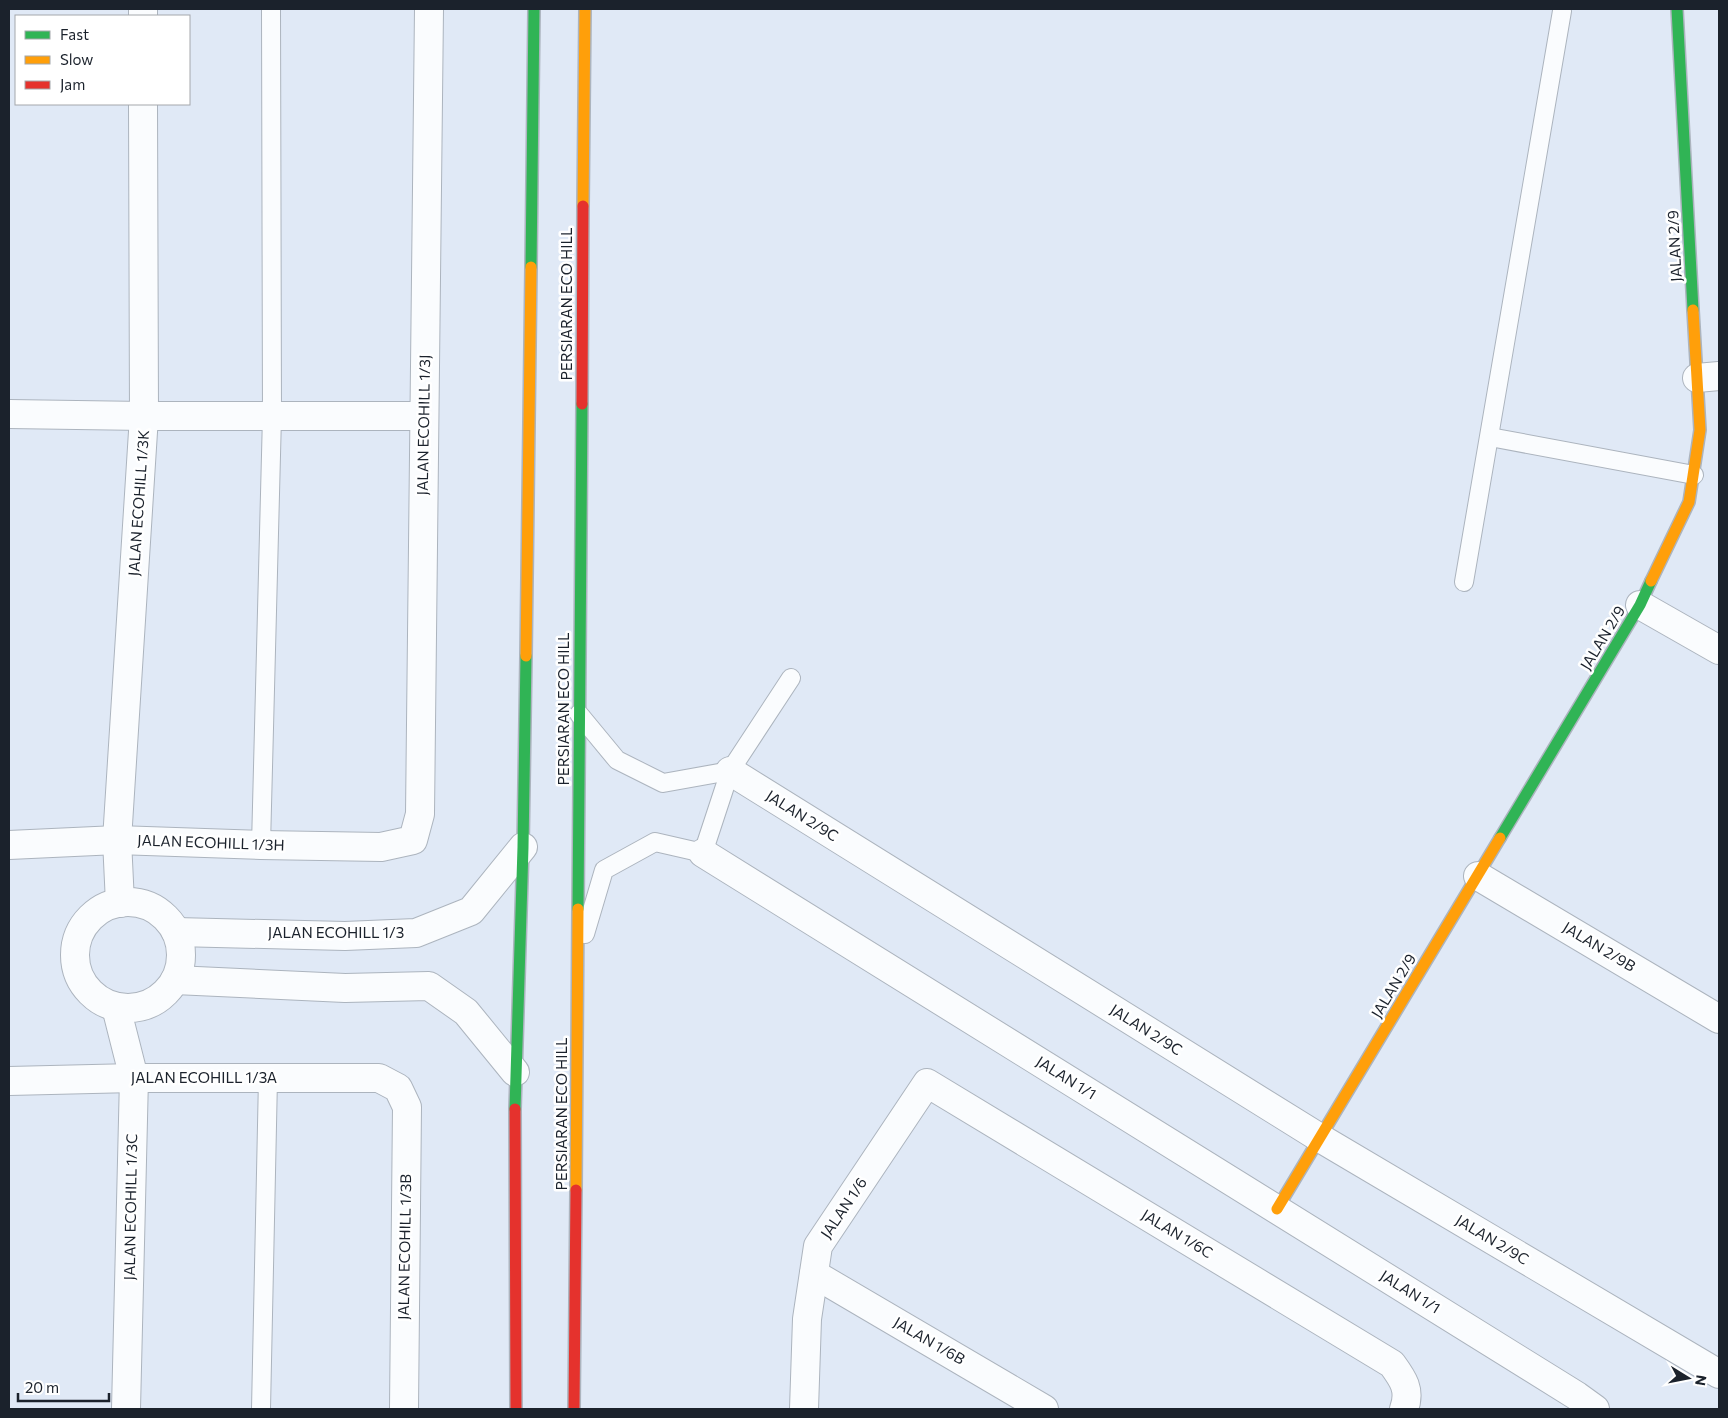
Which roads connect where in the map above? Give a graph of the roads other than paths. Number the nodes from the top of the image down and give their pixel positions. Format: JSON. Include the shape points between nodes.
{"nodes":[{"id":1,"x":271,"y":9,"type":"edge"},
{"id":2,"x":429,"y":9,"type":"edge"},
{"id":3,"x":534,"y":9,"type":"edge"},
{"id":4,"x":584,"y":9,"type":"edge"},
{"id":5,"x":1677,"y":9,"type":"edge"},
{"id":6,"x":1562,"y":11,"type":"dead end"},
{"id":7,"x":143,"y":105,"type":"edge"},
{"id":8,"x":1708,"y":377,"type":"edge"},
{"id":9,"x":9,"y":414,"type":"edge"},
{"id":10,"x":144,"y":416,"type":"junction"},
{"id":11,"x":272,"y":416,"type":"junction"},
{"id":12,"x":424,"y":416,"type":"junction"},
{"id":13,"x":1490,"y":437,"type":"junction"},
{"id":14,"x":1694,"y":475,"type":"junction"},
{"id":15,"x":1464,"y":582,"type":"dead end"},
{"id":16,"x":1640,"y":605,"type":"junction"},
{"id":17,"x":1719,"y":650,"type":"edge"},
{"id":18,"x":791,"y":678,"type":"dead end"},
{"id":19,"x":579,"y":714,"type":"junction"},
{"id":20,"x":730,"y":771,"type":"junction"},
{"id":21,"x":117,"y":840,"type":"junction"},
{"id":22,"x":413,"y":840,"type":"joint"},
{"id":23,"x":9,"y":844,"type":"edge"},
{"id":24,"x":261,"y":845,"type":"junction"},
{"id":25,"x":523,"y":848,"type":"junction"},
{"id":26,"x":703,"y":853,"type":"junction"},
{"id":27,"x":1478,"y":876,"type":"junction"},
{"id":28,"x":120,"y":902,"type":"junction"},
{"id":29,"x":176,"y":932,"type":"junction"},
{"id":30,"x":578,"y":956,"type":"junction"},
{"id":31,"x":175,"y":980,"type":"junction"},
{"id":32,"x":116,"y":1007,"type":"junction"},
{"id":33,"x":1719,"y":1019,"type":"edge"},
{"id":34,"x":515,"y":1072,"type":"junction"},
{"id":35,"x":134,"y":1078,"type":"junction"},
{"id":36,"x":268,"y":1078,"type":"junction"},
{"id":37,"x":9,"y":1081,"type":"edge"},
{"id":38,"x":927,"y":1083,"type":"joint"},
{"id":39,"x":398,"y":1088,"type":"joint"},
{"id":40,"x":1320,"y":1138,"type":"junction"},
{"id":41,"x":1277,"y":1209,"type":"junction"},
{"id":42,"x":814,"y":1274,"type":"junction"},
{"id":43,"x":1719,"y":1374,"type":"edge"},
{"id":44,"x":1405,"y":1405,"type":"edge"},
{"id":45,"x":126,"y":1409,"type":"edge"},
{"id":46,"x":261,"y":1409,"type":"edge"},
{"id":47,"x":404,"y":1409,"type":"edge"},
{"id":48,"x":516,"y":1409,"type":"edge"},
{"id":49,"x":574,"y":1409,"type":"edge"},
{"id":50,"x":804,"y":1409,"type":"edge"},
{"id":51,"x":1044,"y":1409,"type":"edge"},
{"id":52,"x":1595,"y":1409,"type":"edge"}],
"edges":[{"from":1,"to":11,"type":"lane"},
{"from":2,"to":12,"type":"street","name":"JALAN ECOHILL 1/3J"},
{"from":3,"to":25,"type":"street"},
{"from":4,"to":19,"type":"street","name":"PERSIARAN ECO HILL"},
{"from":5,"to":8,"type":"street","name":"JALAN 2/9"},
{"from":6,"to":13,"type":"lane"},
{"from":7,"to":10,"type":"street","name":"JALAN ECOHILL 1/3K"},
{"from":8,"to":14,"type":"street","name":"JALAN 2/9"},
{"from":9,"to":10,"type":"street"},
{"from":10,"to":11,"type":"street"},
{"from":10,"to":21,"type":"street","name":"JALAN ECOHILL 1/3K"},
{"from":11,"to":12,"type":"street"},
{"from":11,"to":24,"type":"lane"},
{"from":12,"to":22,"type":"street","name":"JALAN ECOHILL 1/3J","via":[[420,814]]},
{"from":13,"to":14,"type":"lane"},
{"from":13,"to":15,"type":"lane"},
{"from":14,"to":16,"type":"street","name":"JALAN 2/9","via":[[1689,502]]},
{"from":16,"to":17,"type":"street"},
{"from":16,"to":27,"type":"street","name":"JALAN 2/9"},
{"from":18,"to":20,"type":"lane"},
{"from":19,"to":20,"type":"lane","via":[[617,760],[663,783]]},
{"from":19,"to":30,"type":"street","name":"PERSIARAN ECO HILL"},
{"from":20,"to":26,"type":"lane"},
{"from":20,"to":40,"type":"street","name":"JALAN 2/9C"},
{"from":21,"to":23,"type":"street","name":"JALAN ECOHILL 1/3H"},
{"from":21,"to":24,"type":"street","name":"JALAN ECOHILL 1/3H"},
{"from":21,"to":28,"type":"street","name":"JALAN ECOHILL 1/3K"},
{"from":22,"to":24,"type":"street","name":"JALAN ECOHILL 1/3H","via":[[381,847]]},
{"from":25,"to":29,"type":"street","name":"JALAN ECOHILL 1/3","via":[[471,911],[416,932],[345,936]]},
{"from":25,"to":34,"type":"street"},
{"from":26,"to":30,"type":"lane","name":"JALAN 1/1","via":[[655,842],[604,870]]},
{"from":26,"to":41,"type":"street","name":"JALAN 1/1"},
{"from":27,"to":33,"type":"street","name":"JALAN 2/9B"},
{"from":27,"to":40,"type":"street","name":"JALAN 2/9"},
{"from":28,"to":29,"type":"street","via":[[137,902],[153,907]]},
{"from":28,"to":32,"type":"street","via":[[104,908],[82,930],[76,961],[80,977],[89,990]]},
{"from":29,"to":31,"type":"street","via":[[181,947]]},
{"from":30,"to":49,"type":"street","name":"PERSIARAN ECO HILL"},
{"from":31,"to":32,"type":"street","via":[[150,1004]]},
{"from":31,"to":34,"type":"street","via":[[345,988],[429,986],[466,1012]]},
{"from":32,"to":35,"type":"street","name":"JALAN ECOHILL 1/3C"},
{"from":34,"to":48,"type":"street"},
{"from":35,"to":36,"type":"street","name":"JALAN ECOHILL 1/3A"},
{"from":35,"to":37,"type":"street","name":"JALAN ECOHILL 1/3A"},
{"from":35,"to":45,"type":"street","name":"JALAN ECOHILL 1/3C"},
{"from":36,"to":39,"type":"street","name":"JALAN ECOHILL 1/3A","via":[[379,1078]]},
{"from":36,"to":46,"type":"lane"},
{"from":38,"to":42,"type":"street","name":"JALAN 1/6","via":[[818,1246]]},
{"from":38,"to":44,"type":"street","name":"JALAN 1/6C","via":[[1392,1364],[1404,1381]]},
{"from":39,"to":47,"type":"street","name":"JALAN ECOHILL 1/3B","via":[[407,1107]]},
{"from":40,"to":41,"type":"street","name":"JALAN 2/9"},
{"from":40,"to":43,"type":"street","name":"JALAN 2/9C"},
{"from":41,"to":52,"type":"street","name":"JALAN 1/1"},
{"from":42,"to":50,"type":"street","name":"JALAN 1/6","via":[[807,1319]]},
{"from":42,"to":51,"type":"street","name":"JALAN 1/6B"}]}
